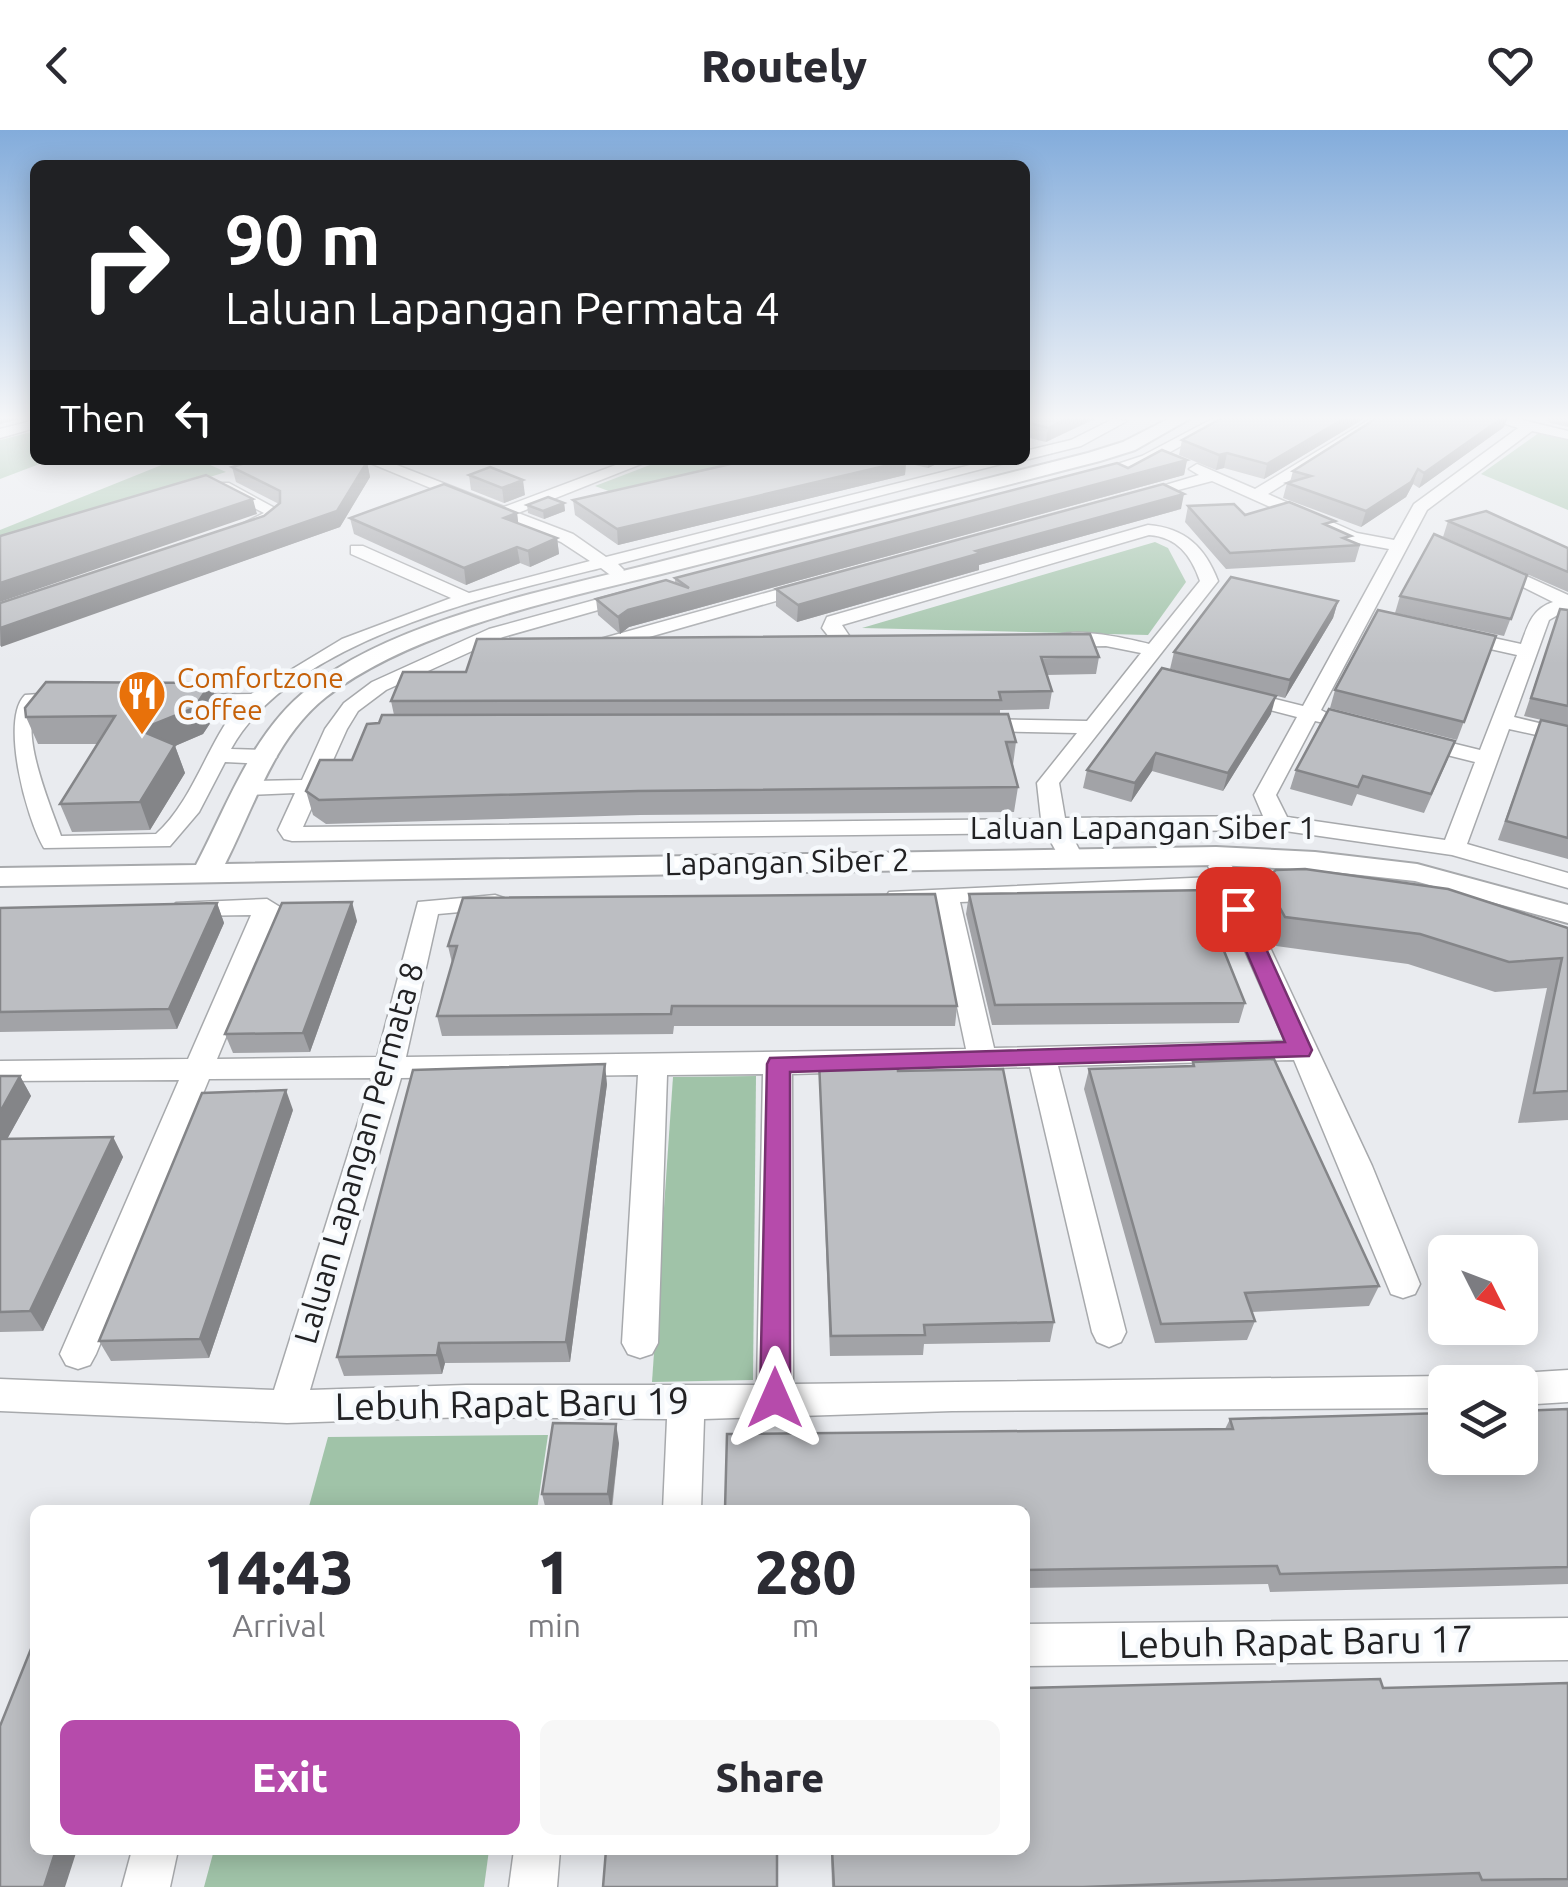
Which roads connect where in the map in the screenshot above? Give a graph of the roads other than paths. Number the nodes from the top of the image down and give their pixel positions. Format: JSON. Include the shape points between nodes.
{"nodes":[{"id":1,"x":256,"y":500,"type":"edge"},
{"id":2,"x":471,"y":500,"type":"edge"},
{"id":3,"x":538,"y":500,"type":"edge"},
{"id":4,"x":861,"y":500,"type":"edge"},
{"id":5,"x":926,"y":500,"type":"edge"},
{"id":6,"x":999,"y":500,"type":"edge"},
{"id":7,"x":1267,"y":500,"type":"edge"},
{"id":8,"x":1431,"y":500,"type":"edge"},
{"id":9,"x":504,"y":513,"type":"junction"},
{"id":10,"x":224,"y":536,"type":"edge"},
{"id":11,"x":1411,"y":538,"type":"junction"},
{"id":12,"x":357,"y":550,"type":"dead end"},
{"id":13,"x":1477,"y":560,"type":"edge"},
{"id":14,"x":614,"y":570,"type":"junction"},
{"id":15,"x":823,"y":582,"type":"edge"},
{"id":16,"x":466,"y":598,"type":"junction"},
{"id":17,"x":1568,"y":602,"type":"edge"},
{"id":18,"x":470,"y":621,"type":"junction"},
{"id":19,"x":1429,"y":630,"type":"edge"},
{"id":20,"x":496,"y":634,"type":"junction"},
{"id":21,"x":1028,"y":641,"type":"edge"},
{"id":22,"x":870,"y":642,"type":"edge"},
{"id":23,"x":674,"y":644,"type":"edge"},
{"id":24,"x":530,"y":645,"type":"edge"},
{"id":25,"x":1152,"y":650,"type":"junction"},
{"id":26,"x":1528,"y":652,"type":"junction"},
{"id":27,"x":1218,"y":691,"type":"edge"},
{"id":28,"x":83,"y":698,"type":"edge"},
{"id":29,"x":160,"y":699,"type":"edge"},
{"id":30,"x":255,"y":700,"type":"junction"},
{"id":31,"x":1308,"y":714,"type":"junction"},
{"id":32,"x":1504,"y":721,"type":"junction"},
{"id":33,"x":1344,"y":722,"type":"edge"},
{"id":34,"x":952,"y":725,"type":"edge"},
{"id":35,"x":1090,"y":727,"type":"junction"},
{"id":36,"x":1399,"y":736,"type":"edge"},
{"id":37,"x":1568,"y":736,"type":"edge"},
{"id":38,"x":215,"y":755,"type":"junction"},
{"id":39,"x":266,"y":758,"type":"junction"},
{"id":40,"x":1490,"y":760,"type":"junction"},
{"id":41,"x":310,"y":786,"type":"junction"},
{"id":42,"x":251,"y":788,"type":"junction"},
{"id":43,"x":1278,"y":824,"type":"junction"},
{"id":44,"x":1054,"y":826,"type":"junction"},
{"id":45,"x":670,"y":829,"type":"junction"},
{"id":46,"x":1454,"y":848,"type":"junction"},
{"id":47,"x":1216,"y":856,"type":"junction"},
{"id":48,"x":1072,"y":858,"type":"junction"},
{"id":49,"x":666,"y":864,"type":"junction"},
{"id":50,"x":206,"y":876,"type":"junction"},
{"id":51,"x":0,"y":878,"type":"edge"},
{"id":52,"x":1568,"y":880,"type":"edge"},
{"id":53,"x":1226,"y":884,"type":"junction"},
{"id":54,"x":946,"y":896,"type":"junction"},
{"id":55,"x":869,"y":897,"type":"edge"},
{"id":56,"x":528,"y":902,"type":"edge"},
{"id":57,"x":153,"y":908,"type":"edge"},
{"id":58,"x":1568,"y":914,"type":"edge"},
{"id":59,"x":1300,"y":1050,"type":"junction"},
{"id":60,"x":982,"y":1059,"type":"junction"},
{"id":61,"x":1042,"y":1059,"type":"junction"},
{"id":62,"x":653,"y":1064,"type":"junction"},
{"id":63,"x":778,"y":1064,"type":"junction"},
{"id":64,"x":390,"y":1065,"type":"junction"},
{"id":65,"x":0,"y":1071,"type":"edge"},
{"id":66,"x":198,"y":1072,"type":"junction"},
{"id":67,"x":1403,"y":1284,"type":"dead end"},
{"id":68,"x":1108,"y":1332,"type":"dead end"},
{"id":69,"x":640,"y":1343,"type":"dead end"},
{"id":70,"x":78,"y":1354,"type":"dead end"},
{"id":71,"x":1568,"y":1386,"type":"edge"},
{"id":72,"x":1538,"y":1387,"type":"edge"},
{"id":73,"x":1428,"y":1392,"type":"edge"},
{"id":74,"x":0,"y":1395,"type":"edge"},
{"id":75,"x":775,"y":1398,"type":"junction"},
{"id":76,"x":686,"y":1404,"type":"junction"},
{"id":77,"x":286,"y":1407,"type":"junction"},
{"id":78,"x":682,"y":1505,"type":"edge"},
{"id":79,"x":1568,"y":1639,"type":"edge"},
{"id":80,"x":1030,"y":1645,"type":"edge"},
{"id":81,"x":155,"y":1855,"type":"edge"},
{"id":82,"x":536,"y":1855,"type":"edge"},
{"id":83,"x":146,"y":1887,"type":"edge"},
{"id":84,"x":533,"y":1887,"type":"edge"}],
"edges":[{"from":1,"to":10,"type":"street","via":[[276,513]]},
{"from":2,"to":9,"type":"street"},
{"from":3,"to":9,"type":"street"},
{"from":4,"to":14,"type":"street"},
{"from":5,"to":14,"type":"street"},
{"from":6,"to":20,"type":"street"},
{"from":7,"to":11,"type":"street","via":[[1352,537]]},
{"from":8,"to":11,"type":"street","via":[[1420,508]]},
{"from":9,"to":14,"type":"street","via":[[567,538]]},
{"from":11,"to":31,"type":"street"},
{"from":12,"to":16,"type":"street"},
{"from":13,"to":17,"type":"street"},
{"from":14,"to":16,"type":"street"},
{"from":14,"to":18,"type":"street"},
{"from":15,"to":23,"type":"street","via":[[591,645]]},
{"from":16,"to":30,"type":"street","via":[[318,660]]},
{"from":17,"to":26,"type":"street","via":[[1547,610]]},
{"from":18,"to":20,"type":"street"},
{"from":18,"to":39,"type":"street","via":[[324,689],[291,718]]},
{"from":19,"to":26,"type":"street"},
{"from":20,"to":24,"type":"street"},
{"from":20,"to":41,"type":"street","via":[[379,686],[350,707],[346,729]]},
{"from":21,"to":25,"type":"street","via":[[1106,640]]},
{"from":22,"to":25,"type":"street","via":[[835,643],[834,620],[1148,530],[1176,534],[1218,583]]},
{"from":25,"to":35,"type":"street","via":[[1147,673]]},
{"from":26,"to":32,"type":"street"},
{"from":27,"to":31,"type":"street"},
{"from":28,"to":38,"type":"street","via":[[24,706],[19,732],[52,843],[162,841],[174,833]]},
{"from":29,"to":30,"type":"street"},
{"from":30,"to":38,"type":"street"},
{"from":31,"to":33,"type":"street"},
{"from":31,"to":43,"type":"street","via":[[1265,796]]},
{"from":32,"to":37,"type":"street"},
{"from":32,"to":40,"type":"street"},
{"from":34,"to":35,"type":"street"},
{"from":35,"to":44,"type":"street","via":[[1048,782]]},
{"from":36,"to":40,"type":"street"},
{"from":38,"to":39,"type":"street"},
{"from":39,"to":42,"type":"street"},
{"from":40,"to":46,"type":"street"},
{"from":41,"to":42,"type":"street"},
{"from":41,"to":45,"type":"street","name":"Laluan Lapangan Siber 1","via":[[292,834]]},
{"from":42,"to":50,"type":"street"},
{"from":43,"to":44,"type":"street","name":"Laluan Lapangan Siber 1"},
{"from":43,"to":46,"type":"street","name":"Laluan Lapangan Siber 1"},
{"from":44,"to":45,"type":"street","name":"Laluan Lapangan Siber 1"},
{"from":44,"to":48,"type":"street"},
{"from":45,"to":49,"type":"street"},
{"from":46,"to":52,"type":"street","name":"Laluan Lapangan Siber 1"},
{"from":47,"to":48,"type":"street","name":"Lapangan Siber 2"},
{"from":47,"to":53,"type":"street"},
{"from":47,"to":58,"type":"street","name":"Lapangan Siber 2","via":[[1417,873]]},
{"from":48,"to":49,"type":"street","name":"Lapangan Siber 2"},
{"from":49,"to":50,"type":"street","name":"Lapangan Siber 2"},
{"from":50,"to":51,"type":"street","name":"Lapangan Siber 2"},
{"from":53,"to":54,"type":"street"},
{"from":53,"to":59,"type":"street"},
{"from":54,"to":55,"type":"street"},
{"from":54,"to":60,"type":"street"},
{"from":56,"to":64,"type":"street","name":"Laluan Lapangan Permata 8","via":[[427,907]]},
{"from":57,"to":66,"type":"street","via":[[267,907]]},
{"from":59,"to":61,"type":"street"},
{"from":59,"to":67,"type":"street"},
{"from":60,"to":61,"type":"street"},
{"from":60,"to":63,"type":"street"},
{"from":61,"to":68,"type":"street"},
{"from":62,"to":63,"type":"street"},
{"from":62,"to":64,"type":"street"},
{"from":62,"to":69,"type":"street"},
{"from":63,"to":75,"type":"street"},
{"from":64,"to":66,"type":"street"},
{"from":64,"to":77,"type":"street","name":"Laluan Lapangan Permata 8"},
{"from":65,"to":66,"type":"street"},
{"from":66,"to":70,"type":"street"},
{"from":71,"to":72,"type":"street"},
{"from":73,"to":75,"type":"street","name":"Lebuh Rapat Baru 19"},
{"from":74,"to":77,"type":"street","name":"Lebuh Rapat Baru 19"},
{"from":75,"to":76,"type":"street","name":"Lebuh Rapat Baru 19"},
{"from":76,"to":77,"type":"street","name":"Lebuh Rapat Baru 19"},
{"from":76,"to":78,"type":"street"},
{"from":79,"to":80,"type":"street","name":"Lebuh Rapat Baru 17"},
{"from":81,"to":83,"type":"street"},
{"from":82,"to":84,"type":"street"}]}
